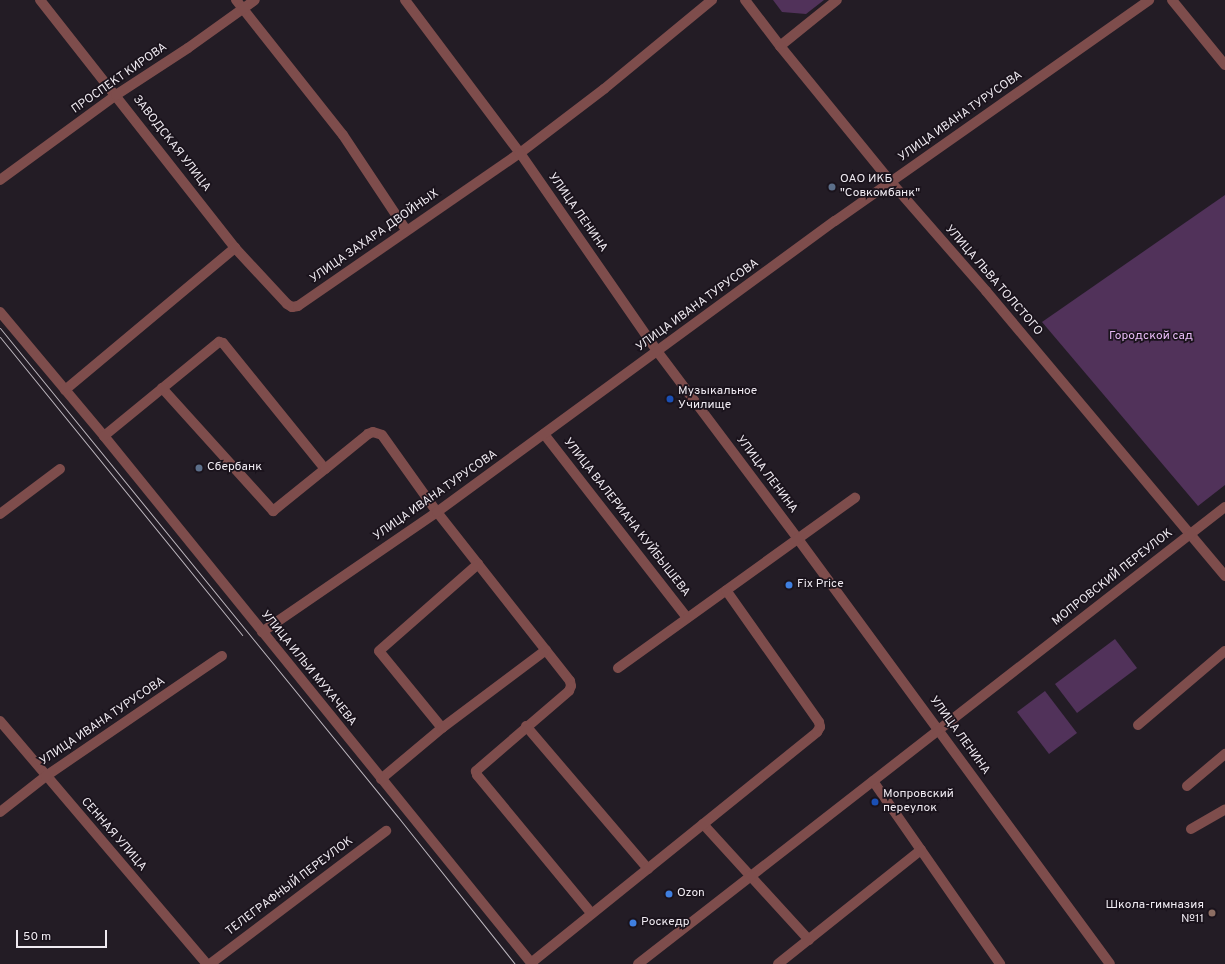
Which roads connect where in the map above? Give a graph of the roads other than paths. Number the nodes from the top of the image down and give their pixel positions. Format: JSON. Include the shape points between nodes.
{"nodes":[{"id":1,"x":40,"y":0,"type":"edge"},
{"id":2,"x":236,"y":0,"type":"edge"},
{"id":3,"x":255,"y":0,"type":"edge"},
{"id":4,"x":404,"y":0,"type":"edge"},
{"id":5,"x":712,"y":0,"type":"edge"},
{"id":6,"x":745,"y":0,"type":"edge"},
{"id":7,"x":837,"y":0,"type":"edge"},
{"id":8,"x":1149,"y":0,"type":"edge"},
{"id":9,"x":1172,"y":0,"type":"edge"},
{"id":10,"x":243,"y":9,"type":"junction"},
{"id":11,"x":780,"y":46,"type":"junction"},
{"id":12,"x":1225,"y":65,"type":"edge"},
{"id":13,"x":116,"y":95,"type":"junction"},
{"id":14,"x":520,"y":153,"type":"junction"},
{"id":15,"x":0,"y":180,"type":"edge"},
{"id":16,"x":891,"y":182,"type":"junction"},
{"id":17,"x":406,"y":230,"type":"junction"},
{"id":18,"x":235,"y":248,"type":"junction"},
{"id":19,"x":0,"y":312,"type":"edge"},
{"id":20,"x":657,"y":352,"type":"junction"},
{"id":21,"x":162,"y":388,"type":"junction"},
{"id":22,"x":65,"y":390,"type":"junction"},
{"id":23,"x":544,"y":434,"type":"junction"},
{"id":24,"x":104,"y":436,"type":"junction"},
{"id":25,"x":60,"y":469,"type":"dead end"},
{"id":26,"x":325,"y":469,"type":"junction"},
{"id":27,"x":855,"y":498,"type":"dead end"},
{"id":28,"x":1225,"y":506,"type":"edge"},
{"id":29,"x":437,"y":512,"type":"junction"},
{"id":30,"x":0,"y":514,"type":"edge"},
{"id":31,"x":1190,"y":534,"type":"junction"},
{"id":32,"x":798,"y":539,"type":"junction"},
{"id":33,"x":478,"y":564,"type":"junction"},
{"id":34,"x":1225,"y":576,"type":"edge"},
{"id":35,"x":726,"y":590,"type":"junction"},
{"id":36,"x":687,"y":618,"type":"junction"},
{"id":37,"x":262,"y":632,"type":"junction"},
{"id":38,"x":546,"y":650,"type":"junction"},
{"id":39,"x":1225,"y":651,"type":"edge"},
{"id":40,"x":222,"y":656,"type":"dead end"},
{"id":41,"x":618,"y":668,"type":"dead end"},
{"id":42,"x":0,"y":721,"type":"edge"},
{"id":43,"x":1138,"y":725,"type":"dead end"},
{"id":44,"x":526,"y":726,"type":"junction"},
{"id":45,"x":442,"y":728,"type":"junction"},
{"id":46,"x":939,"y":730,"type":"junction"},
{"id":47,"x":1225,"y":754,"type":"edge"},
{"id":48,"x":46,"y":776,"type":"junction"},
{"id":49,"x":381,"y":779,"type":"junction"},
{"id":50,"x":873,"y":781,"type":"junction"},
{"id":51,"x":1187,"y":786,"type":"dead end"},
{"id":52,"x":1225,"y":809,"type":"edge"},
{"id":53,"x":0,"y":812,"type":"edge"},
{"id":54,"x":703,"y":824,"type":"junction"},
{"id":55,"x":1191,"y":829,"type":"dead end"},
{"id":56,"x":386,"y":831,"type":"dead end"},
{"id":57,"x":921,"y":850,"type":"junction"},
{"id":58,"x":648,"y":869,"type":"junction"},
{"id":59,"x":752,"y":876,"type":"junction"},
{"id":60,"x":592,"y":914,"type":"junction"},
{"id":61,"x":809,"y":940,"type":"junction"},
{"id":62,"x":531,"y":963,"type":"edge"},
{"id":63,"x":208,"y":964,"type":"edge"},
{"id":64,"x":638,"y":964,"type":"edge"},
{"id":65,"x":778,"y":964,"type":"edge"},
{"id":66,"x":1000,"y":964,"type":"edge"},
{"id":67,"x":1110,"y":964,"type":"edge"}],
"edges":[{"from":1,"to":13,"type":"street","name":"ЗАВОДСКАЯ УЛИЦА"},
{"from":2,"to":10,"type":"street"},
{"from":3,"to":10,"type":"street","name":"ПРОСПЕКТ КИРОВА"},
{"from":4,"to":14,"type":"street","name":"УЛИЦА ЛЕНИНА"},
{"from":5,"to":14,"type":"street","name":"УЛИЦА ЗАХАРА ДВОЙНЫХ","via":[[604,89]]},
{"from":6,"to":11,"type":"street","name":"УЛИЦА ЛЬВА ТОЛСТОГО"},
{"from":7,"to":11,"type":"street"},
{"from":8,"to":16,"type":"street","name":"УЛИЦА ИВАНА ТУРУСОВА"},
{"from":9,"to":12,"type":"street"},
{"from":10,"to":13,"type":"street","name":"ПРОСПЕКТ КИРОВА"},
{"from":10,"to":17,"type":"street","via":[[343,135]]},
{"from":11,"to":16,"type":"street","name":"УЛИЦА ЛЬВА ТОЛСТОГО"},
{"from":13,"to":15,"type":"street","name":"ПРОСПЕКТ КИРОВА"},
{"from":13,"to":18,"type":"street","name":"ЗАВОДСКАЯ УЛИЦА"},
{"from":14,"to":17,"type":"street","name":"УЛИЦА ЗАХАРА ДВОЙНЫХ"},
{"from":14,"to":20,"type":"street","name":"УЛИЦА ЛЕНИНА"},
{"from":16,"to":20,"type":"street","name":"УЛИЦА ИВАНА ТУРУСОВА"},
{"from":16,"to":31,"type":"street","name":"УЛИЦА ЛЬВА ТОЛСТОГО"},
{"from":17,"to":18,"type":"street","name":"УЛИЦА ЗАХАРА ДВОЙНЫХ","via":[[298,306],[287,304]]},
{"from":18,"to":22,"type":"street"},
{"from":19,"to":22,"type":"street","name":"УЛИЦА ИЛЬИ МУХАЧЕВА"},
{"from":20,"to":23,"type":"street","name":"УЛИЦА ИВАНА ТУРУСОВА"},
{"from":20,"to":32,"type":"street","name":"УЛИЦА ЛЕНИНА"},
{"from":21,"to":24,"type":"street"},
{"from":21,"to":26,"type":"street","via":[[273,511]]},
{"from":21,"to":26,"type":"street","via":[[215,344],[223,343]]},
{"from":22,"to":24,"type":"street","name":"УЛИЦА ИЛЬИ МУХАЧЕВА"},
{"from":23,"to":29,"type":"street","name":"УЛИЦА ИВАНА ТУРУСОВА"},
{"from":23,"to":36,"type":"street","name":"УЛИЦА ВАЛЕРИАНА КУЙБЫШЕВА"},
{"from":24,"to":37,"type":"street","name":"УЛИЦА ИЛЬИ МУХАЧЕВА"},
{"from":25,"to":30,"type":"street"},
{"from":26,"to":29,"type":"street","via":[[368,434],[377,433],[382,435]]},
{"from":27,"to":32,"type":"street"},
{"from":28,"to":31,"type":"street","name":"МОПРОВСКИЙ ПЕРЕУЛОК"},
{"from":29,"to":33,"type":"street"},
{"from":29,"to":37,"type":"street","name":"УЛИЦА ИВАНА ТУРУСОВА"},
{"from":31,"to":34,"type":"street","name":"УЛИЦА ЛЬВА ТОЛСТОГО"},
{"from":31,"to":46,"type":"street","name":"МОПРОВСКИЙ ПЕРЕУЛОК"},
{"from":32,"to":35,"type":"street"},
{"from":32,"to":46,"type":"street","name":"УЛИЦА ЛЕНИНА"},
{"from":33,"to":38,"type":"street"},
{"from":33,"to":45,"type":"street","via":[[379,651]]},
{"from":35,"to":36,"type":"street"},
{"from":35,"to":54,"type":"street","via":[[819,722],[820,727]]},
{"from":36,"to":41,"type":"street"},
{"from":37,"to":49,"type":"street","name":"УЛИЦА ИЛЬИ МУХАЧЕВА"},
{"from":38,"to":44,"type":"street","via":[[570,681],[571,686],[569,691]]},
{"from":38,"to":45,"type":"street"},
{"from":39,"to":43,"type":"street"},
{"from":40,"to":48,"type":"street","name":"УЛИЦА ИВАНА ТУРУСОВА"},
{"from":42,"to":48,"type":"street","name":"СЕННАЯ УЛИЦА"},
{"from":44,"to":58,"type":"street"},
{"from":44,"to":60,"type":"street","via":[[476,771],[477,775]]},
{"from":45,"to":49,"type":"street"},
{"from":46,"to":50,"type":"street","name":"МОПРОВСКИЙ ПЕРЕУЛОК"},
{"from":46,"to":67,"type":"street","name":"УЛИЦА ЛЕНИНА"},
{"from":47,"to":51,"type":"street"},
{"from":48,"to":53,"type":"street","name":"УЛИЦА ИВАНА ТУРУСОВА"},
{"from":48,"to":63,"type":"street","name":"СЕННАЯ УЛИЦА"},
{"from":49,"to":62,"type":"street","name":"УЛИЦА ИЛЬИ МУХАЧЕВА"},
{"from":50,"to":57,"type":"street"},
{"from":50,"to":59,"type":"street","name":"МОПРОВСКИЙ ПЕРЕУЛОК"},
{"from":52,"to":55,"type":"street"},
{"from":54,"to":58,"type":"street"},
{"from":54,"to":59,"type":"street"},
{"from":56,"to":63,"type":"street","name":"ТЕЛЕГРАФНЫЙ ПЕРЕУЛОК"},
{"from":57,"to":61,"type":"street"},
{"from":57,"to":66,"type":"street"},
{"from":58,"to":60,"type":"street"},
{"from":59,"to":61,"type":"street"},
{"from":59,"to":64,"type":"street","name":"МОПРОВСКИЙ ПЕРЕУЛОК"},
{"from":60,"to":62,"type":"street"},
{"from":61,"to":65,"type":"street"}]}
